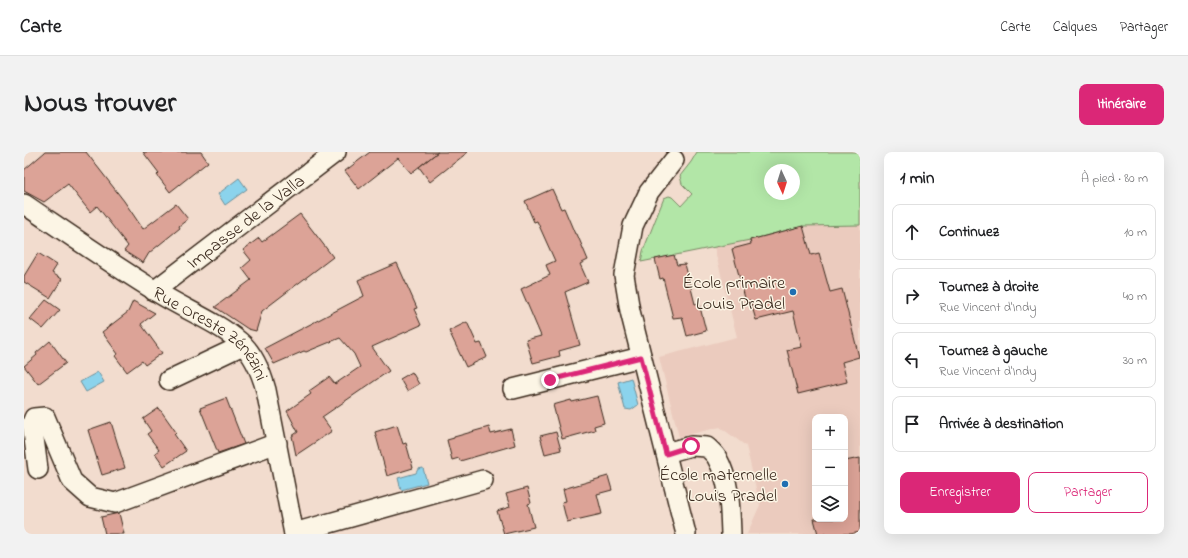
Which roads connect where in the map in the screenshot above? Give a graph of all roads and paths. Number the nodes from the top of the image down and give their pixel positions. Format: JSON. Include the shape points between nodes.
{"nodes":[{"id":1,"x":336,"y":152,"type":"edge"},
{"id":2,"x":674,"y":160,"type":"dead end"},
{"id":3,"x":24,"y":204,"type":"edge"},
{"id":4,"x":154,"y":290,"type":"junction"},
{"id":5,"x":243,"y":345,"type":"junction"},
{"id":6,"x":641,"y":357,"type":"junction"},
{"id":7,"x":169,"y":380,"type":"dead end"},
{"id":8,"x":513,"y":389,"type":"dead end"},
{"id":9,"x":277,"y":443,"type":"junction"},
{"id":10,"x":666,"y":454,"type":"junction"},
{"id":11,"x":38,"y":469,"type":"dead end"},
{"id":12,"x":483,"y":480,"type":"dead end"},
{"id":13,"x":294,"y":534,"type":"edge"},
{"id":14,"x":686,"y":534,"type":"edge"},
{"id":15,"x":731,"y":534,"type":"edge"}],
"edges":[{"from":1,"to":4,"type":"street","name":"Impasse de la Valla"},
{"from":2,"to":6,"type":"street","via":[[649,192],[633,226],[624,275]]},
{"from":3,"to":4,"type":"street","name":"Rue Oreste Zénézini"},
{"from":4,"to":5,"type":"street","name":"Rue Oreste Zénézini","via":[[228,332]]},
{"from":5,"to":7,"type":"street"},
{"from":5,"to":9,"type":"street","name":"Rue Oreste Zénézini","via":[[261,371]]},
{"from":6,"to":8,"type":"street"},
{"from":6,"to":10,"type":"street"},
{"from":9,"to":11,"type":"street","via":[[115,502],[90,497],[72,481],[45,417],[34,418],[32,423]]},
{"from":9,"to":13,"type":"street","name":"Rue Oreste Zénézini"},
{"from":10,"to":14,"type":"street"},
{"from":10,"to":15,"type":"street","via":[[691,446],[707,447],[717,457],[726,478]]},
{"from":12,"to":13,"type":"street"}]}
